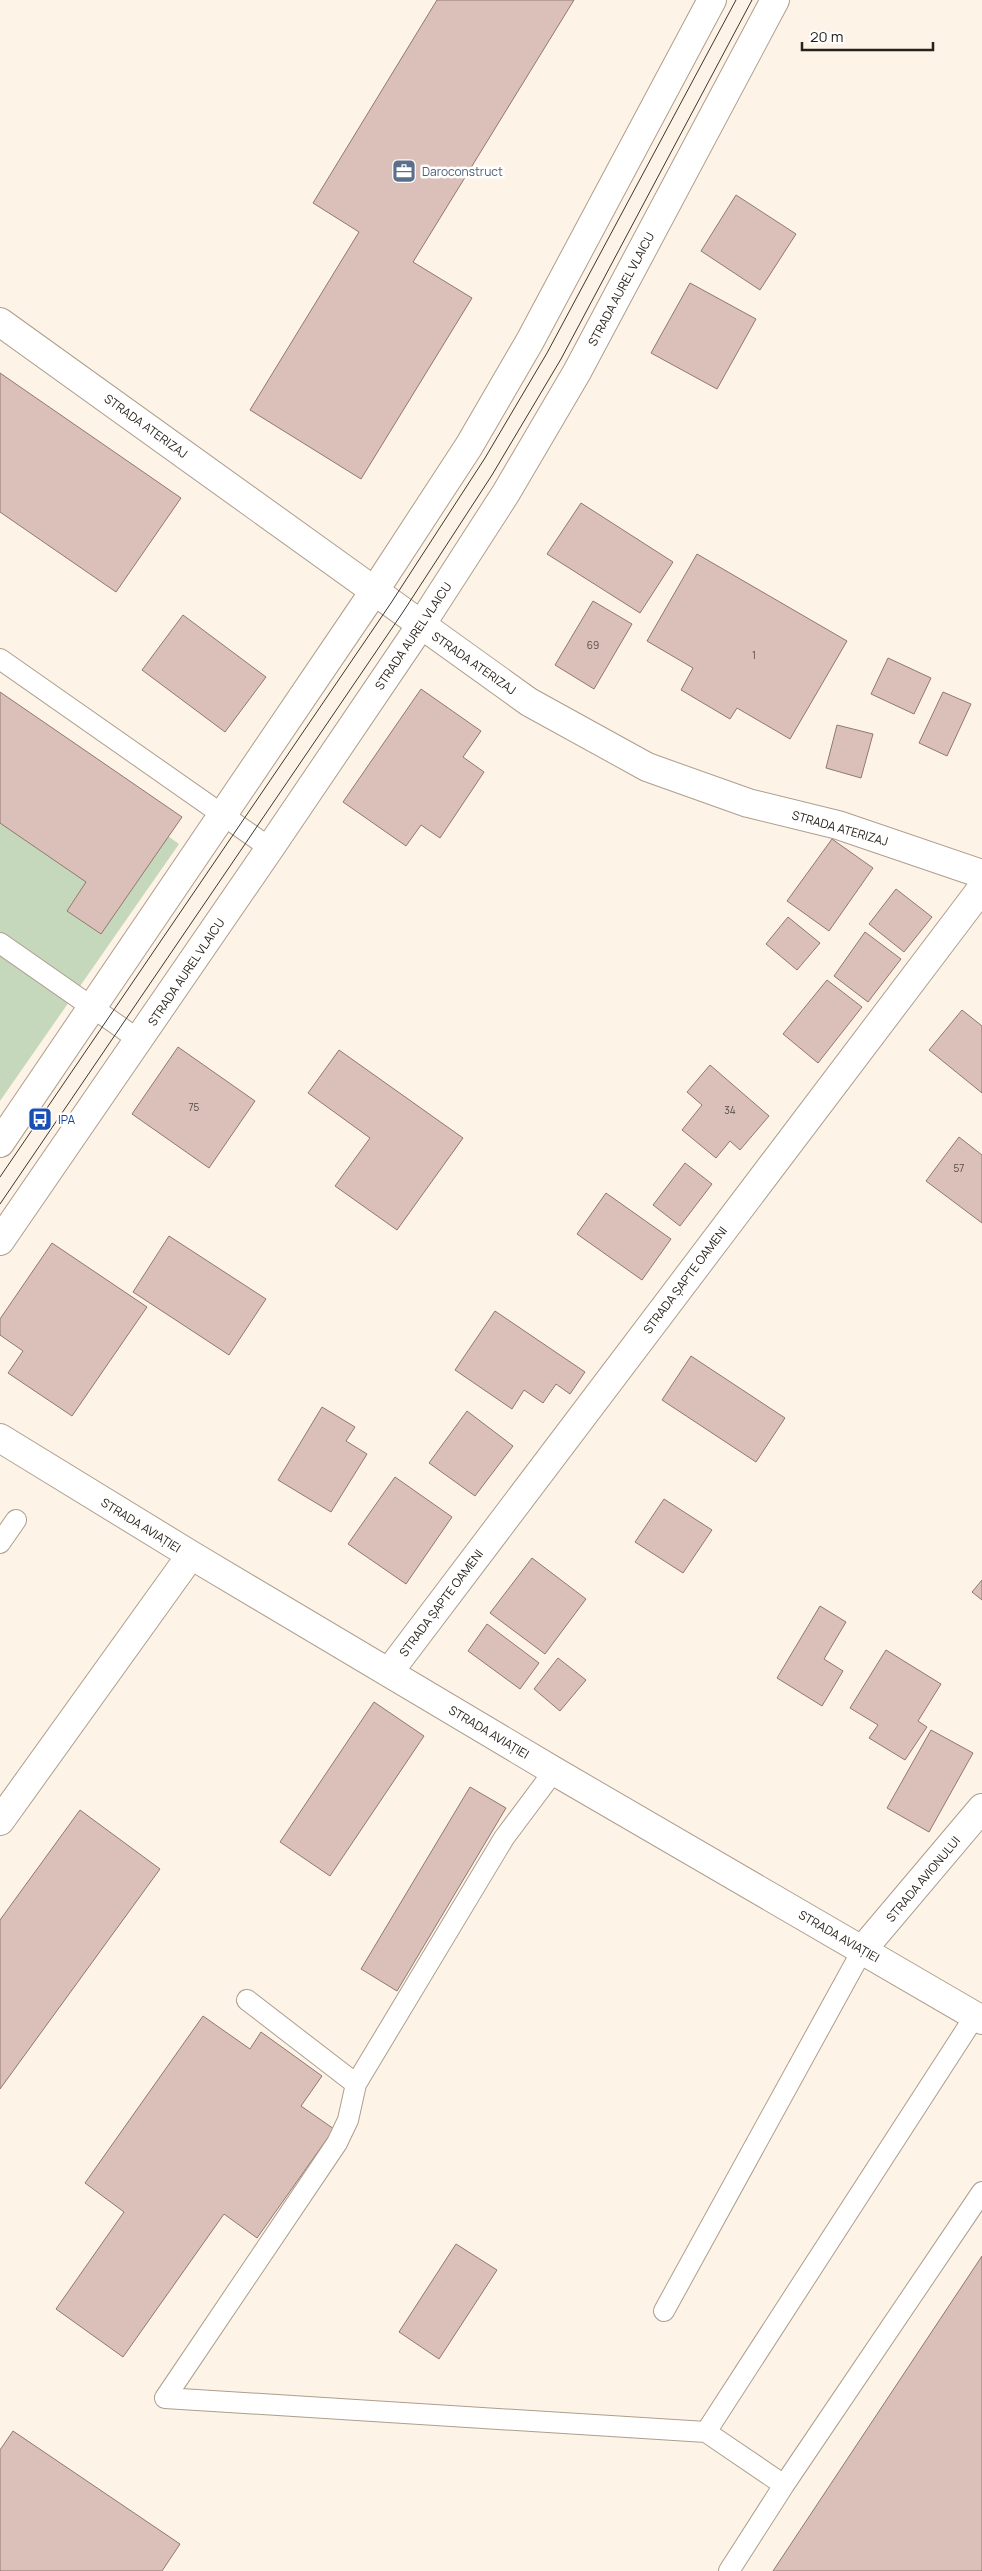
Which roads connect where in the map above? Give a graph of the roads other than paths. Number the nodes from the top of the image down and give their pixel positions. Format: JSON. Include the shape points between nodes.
{"nodes":[{"id":1,"x":712,"y":0,"type":"edge"},
{"id":2,"x":775,"y":0,"type":"edge"},
{"id":3,"x":0,"y":322,"type":"edge"},
{"id":4,"x":375,"y":590,"type":"junction"},
{"id":5,"x":421,"y":625,"type":"junction"},
{"id":6,"x":0,"y":658,"type":"edge"},
{"id":7,"x":222,"y":816,"type":"junction"},
{"id":8,"x":270,"y":848,"type":"junction"},
{"id":9,"x":982,"y":874,"type":"edge"},
{"id":10,"x":982,"y":888,"type":"edge"},
{"id":11,"x":0,"y":943,"type":"edge"},
{"id":12,"x":94,"y":1008,"type":"junction"},
{"id":13,"x":139,"y":1040,"type":"junction"},
{"id":14,"x":0,"y":1143,"type":"edge"},
{"id":15,"x":0,"y":1241,"type":"edge"},
{"id":16,"x":0,"y":1438,"type":"edge"},
{"id":17,"x":16,"y":1520,"type":"dead end"},
{"id":18,"x":0,"y":1543,"type":"edge"},
{"id":19,"x":191,"y":1555,"type":"junction"},
{"id":20,"x":389,"y":1672,"type":"junction"},
{"id":21,"x":554,"y":1771,"type":"junction"},
{"id":22,"x":982,"y":1808,"type":"edge"},
{"id":23,"x":0,"y":1821,"type":"edge"},
{"id":24,"x":863,"y":1949,"type":"junction"},
{"id":25,"x":247,"y":2000,"type":"dead end"},
{"id":26,"x":979,"y":2018,"type":"edge"},
{"id":27,"x":356,"y":2084,"type":"junction"},
{"id":28,"x":982,"y":2192,"type":"edge"},
{"id":29,"x":664,"y":2311,"type":"dead end"},
{"id":30,"x":706,"y":2432,"type":"junction"},
{"id":31,"x":784,"y":2485,"type":"junction"},
{"id":32,"x":729,"y":2571,"type":"edge"}],
"edges":[{"from":1,"to":4,"type":"street","via":[[530,341],[469,446]]},
{"from":2,"to":5,"type":"street","name":"STRADA AUREL VLAICU","via":[[577,372],[506,493]]},
{"from":3,"to":4,"type":"street","name":"STRADA ATERIZAJ"},
{"from":4,"to":5,"type":"street","name":"STRADA ATERIZAJ"},
{"from":4,"to":7,"type":"street"},
{"from":5,"to":8,"type":"street","name":"STRADA AUREL VLAICU"},
{"from":5,"to":9,"type":"street","name":"STRADA ATERIZAJ","via":[[529,702],[647,767],[748,803],[838,824]]},
{"from":6,"to":7,"type":"lane"},
{"from":7,"to":8,"type":"lane"},
{"from":7,"to":12,"type":"street"},
{"from":8,"to":13,"type":"street","name":"STRADA AUREL VLAICU"},
{"from":10,"to":20,"type":"street","name":"STRADA ȘAPTE OAMENI"},
{"from":11,"to":12,"type":"lane"},
{"from":12,"to":13,"type":"lane"},
{"from":12,"to":14,"type":"street"},
{"from":13,"to":15,"type":"street","name":"STRADA AUREL VLAICU"},
{"from":16,"to":19,"type":"street","name":"STRADA AVIAȚIEI"},
{"from":17,"to":18,"type":"lane"},
{"from":19,"to":20,"type":"street","name":"STRADA AVIAȚIEI"},
{"from":19,"to":23,"type":"street"},
{"from":20,"to":21,"type":"street","name":"STRADA AVIAȚIEI"},
{"from":21,"to":24,"type":"street","name":"STRADA AVIAȚIEI"},
{"from":21,"to":27,"type":"lane","via":[[504,1838]]},
{"from":22,"to":24,"type":"street","name":"STRADA AVIONULUI"},
{"from":24,"to":26,"type":"street","name":"STRADA AVIAȚIEI"},
{"from":24,"to":29,"type":"lane"},
{"from":25,"to":27,"type":"lane"},
{"from":26,"to":30,"type":"lane"},
{"from":27,"to":30,"type":"lane","via":[[348,2120],[337,2143],[165,2398]]},
{"from":28,"to":31,"type":"lane"},
{"from":30,"to":31,"type":"lane"},
{"from":31,"to":32,"type":"lane"}]}
